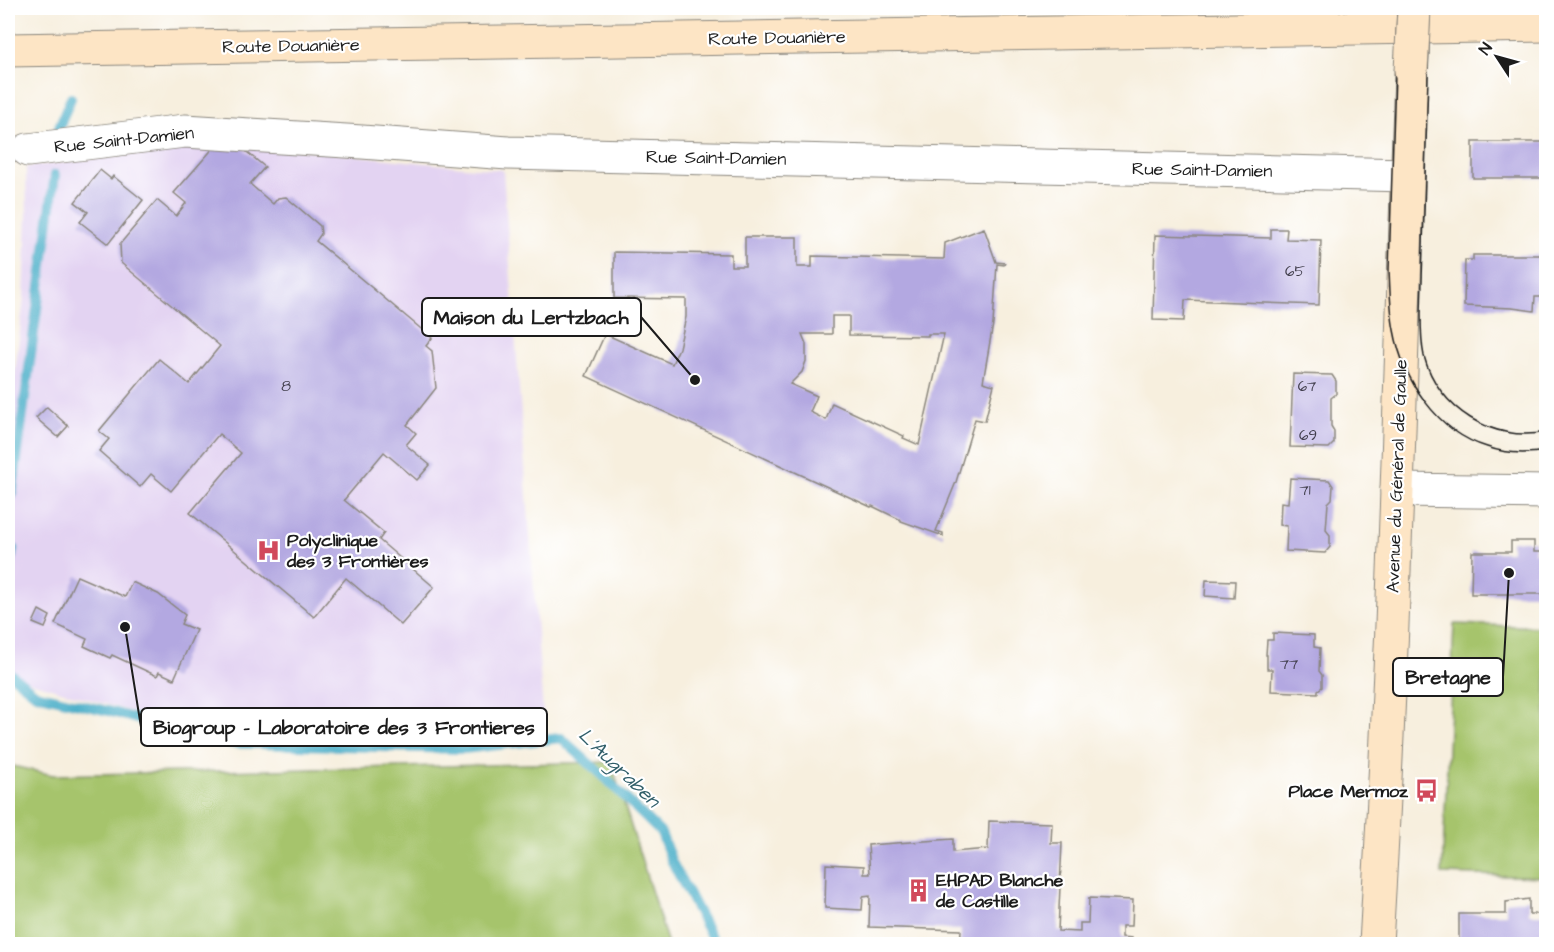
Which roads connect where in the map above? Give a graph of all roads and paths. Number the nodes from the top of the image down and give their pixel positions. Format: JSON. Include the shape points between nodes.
{"nodes":[{"id":1,"x":1414,"y":8,"type":"edge"},
{"id":2,"x":1546,"y":25,"type":"edge"},
{"id":3,"x":8,"y":50,"type":"edge"},
{"id":4,"x":28,"y":150,"type":"dead end"},
{"id":5,"x":1407,"y":175,"type":"junction"},
{"id":6,"x":1397,"y":490,"type":"junction"},
{"id":7,"x":1546,"y":492,"type":"edge"},
{"id":8,"x":1376,"y":945,"type":"edge"}],
"edges":[{"from":1,"to":5,"type":"main road","name":"Avenue du Général de Gaulle","bridge":true},
{"from":2,"to":3,"type":"main road","name":"Route Douanière"},
{"from":4,"to":5,"type":"street","name":"Rue Saint-Damien","via":[[185,131],[518,153]]},
{"from":5,"to":6,"type":"main road","name":"Avenue du Général de Gaulle"},
{"from":6,"to":7,"type":"street"},
{"from":6,"to":8,"type":"main road","name":"Avenue du Général de Gaulle"}]}
